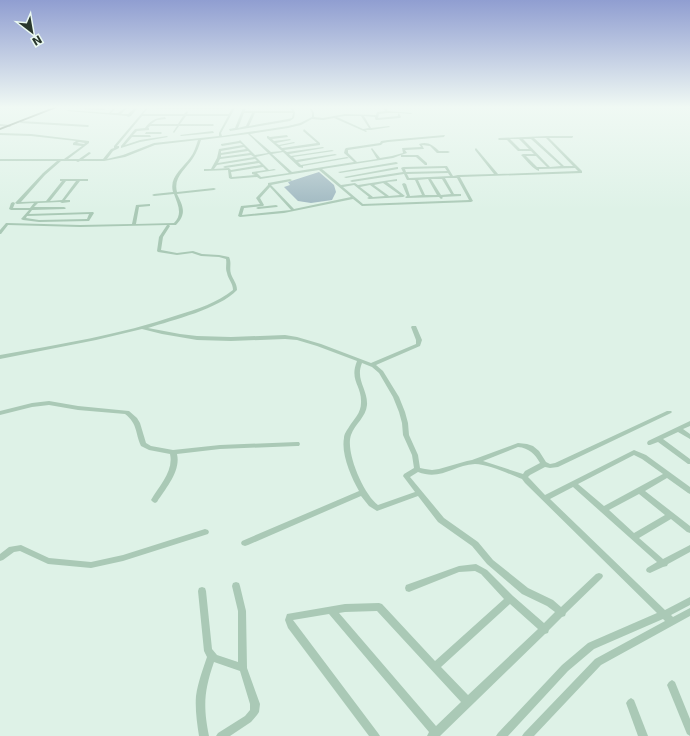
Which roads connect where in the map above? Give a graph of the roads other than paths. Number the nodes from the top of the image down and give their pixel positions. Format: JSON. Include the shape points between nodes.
{"nodes":[{"id":1,"x":78,"y":141,"type":"edge"},
{"id":2,"x":81,"y":141,"type":"edge"},
{"id":3,"x":120,"y":141,"type":"edge"},
{"id":4,"x":127,"y":141,"type":"edge"},
{"id":5,"x":136,"y":141,"type":"edge"},
{"id":6,"x":178,"y":141,"type":"edge"},
{"id":7,"x":199,"y":141,"type":"edge"},
{"id":8,"x":257,"y":141,"type":"edge"},
{"id":9,"x":279,"y":141,"type":"edge"},
{"id":10,"x":316,"y":141,"type":"edge"},
{"id":11,"x":386,"y":141,"type":"edge"},
{"id":12,"x":510,"y":141,"type":"edge"},
{"id":13,"x":523,"y":141,"type":"edge"},
{"id":14,"x":535,"y":141,"type":"edge"},
{"id":15,"x":550,"y":141,"type":"edge"},
{"id":16,"x":274,"y":142,"type":"joint"},
{"id":17,"x":294,"y":143,"type":"dead end"},
{"id":18,"x":84,"y":145,"type":"junction"},
{"id":19,"x":222,"y":145,"type":"dead end"},
{"id":20,"x":124,"y":146,"type":"junction"},
{"id":21,"x":245,"y":146,"type":"junction"},
{"id":22,"x":278,"y":146,"type":"junction"},
{"id":23,"x":115,"y":147,"type":"junction"},
{"id":24,"x":134,"y":147,"type":"dead end"},
{"id":25,"x":322,"y":148,"type":"dead end"},
{"id":26,"x":372,"y":149,"type":"dead end"},
{"id":27,"x":476,"y":149,"type":"dead end"},
{"id":28,"x":248,"y":150,"type":"junction"},
{"id":29,"x":284,"y":151,"type":"junction"},
{"id":30,"x":545,"y":151,"type":"junction"},
{"id":31,"x":560,"y":151,"type":"junction"},
{"id":32,"x":448,"y":152,"type":"dead end"},
{"id":33,"x":533,"y":152,"type":"junction"},
{"id":34,"x":89,"y":153,"type":"dead end"},
{"id":35,"x":220,"y":154,"type":"junction"},
{"id":36,"x":270,"y":154,"type":"junction"},
{"id":37,"x":335,"y":155,"type":"junction"},
{"id":38,"x":254,"y":156,"type":"junction"},
{"id":39,"x":401,"y":156,"type":"junction"},
{"id":40,"x":290,"y":157,"type":"junction"},
{"id":41,"x":219,"y":158,"type":"junction"},
{"id":42,"x":347,"y":158,"type":"dead end"},
{"id":43,"x":341,"y":159,"type":"junction"},
{"id":44,"x":379,"y":159,"type":"junction"},
{"id":45,"x":0,"y":160,"type":"edge"},
{"id":46,"x":60,"y":160,"type":"junction"},
{"id":47,"x":65,"y":160,"type":"junction"},
{"id":48,"x":79,"y":160,"type":"junction"},
{"id":49,"x":105,"y":160,"type":"junction"},
{"id":50,"x":295,"y":161,"type":"junction"},
{"id":51,"x":369,"y":161,"type":"junction"},
{"id":52,"x":260,"y":162,"type":"junction"},
{"id":53,"x":356,"y":163,"type":"junction"},
{"id":54,"x":216,"y":164,"type":"junction"},
{"id":55,"x":347,"y":164,"type":"junction"},
{"id":56,"x":426,"y":164,"type":"dead end"},
{"id":57,"x":264,"y":166,"type":"junction"},
{"id":58,"x":377,"y":166,"type":"junction"},
{"id":59,"x":563,"y":167,"type":"junction"},
{"id":60,"x":576,"y":167,"type":"junction"},
{"id":61,"x":319,"y":168,"type":"junction"},
{"id":62,"x":397,"y":168,"type":"dead end"},
{"id":63,"x":535,"y":168,"type":"junction"},
{"id":64,"x":549,"y":168,"type":"junction"},
{"id":65,"x":212,"y":169,"type":"junction"},
{"id":66,"x":205,"y":170,"type":"dead end"},
{"id":67,"x":274,"y":170,"type":"dead end"},
{"id":68,"x":268,"y":171,"type":"junction"},
{"id":69,"x":383,"y":171,"type":"junction"},
{"id":70,"x":230,"y":172,"type":"junction"},
{"id":71,"x":291,"y":173,"type":"junction"},
{"id":72,"x":405,"y":173,"type":"junction"},
{"id":73,"x":541,"y":173,"type":"junction"},
{"id":74,"x":256,"y":174,"type":"junction"},
{"id":75,"x":497,"y":174,"type":"junction"},
{"id":76,"x":389,"y":175,"type":"junction"},
{"id":77,"x":266,"y":177,"type":"junction"},
{"id":78,"x":346,"y":177,"type":"junction"},
{"id":79,"x":443,"y":177,"type":"junction"},
{"id":80,"x":452,"y":177,"type":"junction"},
{"id":81,"x":458,"y":177,"type":"junction"},
{"id":82,"x":416,"y":178,"type":"junction"},
{"id":83,"x":429,"y":178,"type":"junction"},
{"id":84,"x":79,"y":180,"type":"junction"},
{"id":85,"x":87,"y":180,"type":"dead end"},
{"id":86,"x":290,"y":180,"type":"dead end"},
{"id":87,"x":396,"y":180,"type":"junction"},
{"id":88,"x":384,"y":182,"type":"junction"},
{"id":89,"x":355,"y":184,"type":"junction"},
{"id":90,"x":371,"y":184,"type":"junction"},
{"id":91,"x":270,"y":185,"type":"junction"},
{"id":92,"x":340,"y":186,"type":"junction"},
{"id":93,"x":214,"y":190,"type":"dead end"},
{"id":94,"x":177,"y":194,"type":"junction"},
{"id":95,"x":154,"y":195,"type":"dead end"},
{"id":96,"x":453,"y":195,"type":"junction"},
{"id":97,"x":460,"y":195,"type":"dead end"},
{"id":98,"x":260,"y":196,"type":"junction"},
{"id":99,"x":424,"y":196,"type":"junction"},
{"id":100,"x":439,"y":196,"type":"junction"},
{"id":101,"x":388,"y":197,"type":"junction"},
{"id":102,"x":354,"y":198,"type":"junction"},
{"id":103,"x":367,"y":198,"type":"dead end"},
{"id":104,"x":372,"y":198,"type":"junction"},
{"id":105,"x":69,"y":201,"type":"dead end"},
{"id":106,"x":36,"y":202,"type":"junction"},
{"id":107,"x":46,"y":202,"type":"junction"},
{"id":108,"x":62,"y":202,"type":"junction"},
{"id":109,"x":443,"y":202,"type":"junction"},
{"id":110,"x":14,"y":203,"type":"junction"},
{"id":111,"x":149,"y":205,"type":"dead end"},
{"id":112,"x":276,"y":206,"type":"dead end"},
{"id":113,"x":268,"y":207,"type":"junction"},
{"id":114,"x":64,"y":208,"type":"dead end"},
{"id":115,"x":31,"y":209,"type":"junction"},
{"id":116,"x":292,"y":209,"type":"junction"},
{"id":117,"x":242,"y":210,"type":"junction"},
{"id":118,"x":26,"y":215,"type":"junction"},
{"id":119,"x":0,"y":224,"type":"edge"},
{"id":120,"x":7,"y":224,"type":"junction"},
{"id":121,"x":134,"y":224,"type":"junction"},
{"id":122,"x":168,"y":226,"type":"junction"},
{"id":123,"x":0,"y":233,"type":"edge"},
{"id":124,"x":414,"y":327,"type":"dead end"},
{"id":125,"x":144,"y":328,"type":"junction"},
{"id":126,"x":0,"y":357,"type":"edge"},
{"id":127,"x":360,"y":361,"type":"junction"},
{"id":128,"x":371,"y":365,"type":"junction"},
{"id":129,"x":669,"y":412,"type":"dead end"},
{"id":130,"x":0,"y":413,"type":"edge"},
{"id":131,"x":690,"y":423,"type":"edge"},
{"id":132,"x":678,"y":429,"type":"junction"},
{"id":133,"x":690,"y":437,"type":"edge"},
{"id":134,"x":658,"y":439,"type":"junction"},
{"id":135,"x":650,"y":443,"type":"dead end"},
{"id":136,"x":297,"y":444,"type":"dead end"},
{"id":137,"x":174,"y":452,"type":"junction"},
{"id":138,"x":475,"y":462,"type":"junction"},
{"id":139,"x":690,"y":462,"type":"edge"},
{"id":140,"x":544,"y":464,"type":"junction"},
{"id":141,"x":417,"y":469,"type":"junction"},
{"id":142,"x":667,"y":475,"type":"junction"},
{"id":143,"x":526,"y":477,"type":"junction"},
{"id":144,"x":573,"y":483,"type":"junction"},
{"id":145,"x":639,"y":490,"type":"junction"},
{"id":146,"x":690,"y":491,"type":"edge"},
{"id":147,"x":363,"y":492,"type":"junction"},
{"id":148,"x":419,"y":493,"type":"junction"},
{"id":149,"x":545,"y":498,"type":"junction"},
{"id":150,"x":155,"y":500,"type":"dead end"},
{"id":151,"x":603,"y":510,"type":"junction"},
{"id":152,"x":671,"y":515,"type":"junction"},
{"id":153,"x":690,"y":530,"type":"edge"},
{"id":154,"x":205,"y":532,"type":"dead end"},
{"id":155,"x":634,"y":537,"type":"junction"},
{"id":156,"x":244,"y":543,"type":"dead end"},
{"id":157,"x":689,"y":550,"type":"edge"},
{"id":158,"x":0,"y":558,"type":"edge"},
{"id":159,"x":664,"y":564,"type":"junction"},
{"id":160,"x":650,"y":570,"type":"dead end"},
{"id":161,"x":600,"y":576,"type":"dead end"},
{"id":162,"x":236,"y":586,"type":"dead end"},
{"id":163,"x":409,"y":588,"type":"dead end"},
{"id":164,"x":202,"y":591,"type":"dead end"},
{"id":165,"x":510,"y":600,"type":"junction"},
{"id":166,"x":690,"y":601,"type":"edge"},
{"id":167,"x":331,"y":610,"type":"junction"},
{"id":168,"x":690,"y":612,"type":"edge"},
{"id":169,"x":562,"y":613,"type":"junction"},
{"id":170,"x":665,"y":614,"type":"junction"},
{"id":171,"x":672,"y":622,"type":"junction"},
{"id":172,"x":544,"y":630,"type":"junction"},
{"id":173,"x":212,"y":656,"type":"junction"},
{"id":174,"x":435,"y":667,"type":"junction"},
{"id":175,"x":243,"y":668,"type":"junction"},
{"id":176,"x":672,"y":685,"type":"dead end"},
{"id":177,"x":468,"y":702,"type":"junction"},
{"id":178,"x":631,"y":703,"type":"dead end"},
{"id":179,"x":690,"y":731,"type":"edge"},
{"id":180,"x":434,"y":734,"type":"edge"},
{"id":181,"x":204,"y":736,"type":"edge"},
{"id":182,"x":221,"y":736,"type":"edge"},
{"id":183,"x":375,"y":736,"type":"edge"},
{"id":184,"x":501,"y":736,"type":"edge"},
{"id":185,"x":527,"y":736,"type":"edge"},
{"id":186,"x":643,"y":736,"type":"edge"}],
"edges":[{"from":1,"to":18,"type":"street","via":[[74,144]]},
{"from":2,"to":18,"type":"street","via":[[88,142]]},
{"from":3,"to":23,"type":"street"},
{"from":4,"to":20,"type":"street"},
{"from":5,"to":20,"type":"street"},
{"from":6,"to":49,"type":"street","via":[[154,144],[124,156]]},
{"from":7,"to":94,"type":"street","via":[[192,158],[174,182]]},
{"from":8,"to":36,"type":"street"},
{"from":9,"to":16,"type":"street"},
{"from":10,"to":29,"type":"street","via":[[319,144]]},
{"from":11,"to":53,"type":"street","via":[[346,149],[346,153]]},
{"from":12,"to":33,"type":"street","via":[[519,150]]},
{"from":13,"to":33,"type":"street"},
{"from":14,"to":30,"type":"street"},
{"from":15,"to":31,"type":"street"},
{"from":16,"to":22,"type":"street"},
{"from":17,"to":22,"type":"street"},
{"from":18,"to":47,"type":"street"},
{"from":19,"to":21,"type":"street","via":[[240,142]]},
{"from":20,"to":23,"type":"street"},
{"from":20,"to":24,"type":"street"},
{"from":21,"to":28,"type":"street"},
{"from":21,"to":35,"type":"street","via":[[220,150]]},
{"from":22,"to":29,"type":"street"},
{"from":23,"to":49,"type":"street"},
{"from":25,"to":29,"type":"street"},
{"from":26,"to":44,"type":"street"},
{"from":27,"to":75,"type":"street"},
{"from":28,"to":35,"type":"street"},
{"from":28,"to":38,"type":"street"},
{"from":29,"to":36,"type":"street"},
{"from":29,"to":40,"type":"street"},
{"from":30,"to":31,"type":"street"},
{"from":30,"to":33,"type":"street"},
{"from":30,"to":59,"type":"street"},
{"from":31,"to":60,"type":"street"},
{"from":32,"to":39,"type":"street","via":[[438,152],[435,147],[420,144],[423,148],[402,149],[405,153]]},
{"from":33,"to":63,"type":"street","via":[[524,155]]},
{"from":33,"to":64,"type":"street"},
{"from":34,"to":48,"type":"street"},
{"from":35,"to":41,"type":"street"},
{"from":36,"to":38,"type":"street"},
{"from":36,"to":71,"type":"street"},
{"from":37,"to":40,"type":"street","via":[[331,149]]},
{"from":37,"to":43,"type":"street"},
{"from":37,"to":50,"type":"street"},
{"from":38,"to":41,"type":"street"},
{"from":38,"to":52,"type":"street"},
{"from":38,"to":54,"type":"street"},
{"from":39,"to":44,"type":"street"},
{"from":39,"to":56,"type":"street","via":[[416,156]]},
{"from":39,"to":58,"type":"street","via":[[402,159],[398,162]]},
{"from":40,"to":50,"type":"street"},
{"from":41,"to":54,"type":"street"},
{"from":42,"to":43,"type":"street"},
{"from":43,"to":50,"type":"street","via":[[301,167]]},
{"from":43,"to":55,"type":"street"},
{"from":44,"to":51,"type":"street"},
{"from":45,"to":46,"type":"street"},
{"from":46,"to":47,"type":"street"},
{"from":46,"to":110,"type":"street"},
{"from":47,"to":48,"type":"street"},
{"from":48,"to":49,"type":"street"},
{"from":51,"to":53,"type":"street"},
{"from":51,"to":58,"type":"street"},
{"from":52,"to":57,"type":"street"},
{"from":52,"to":65,"type":"street"},
{"from":53,"to":55,"type":"street"},
{"from":54,"to":65,"type":"street"},
{"from":55,"to":61,"type":"street"},
{"from":57,"to":68,"type":"street"},
{"from":57,"to":70,"type":"street"},
{"from":58,"to":69,"type":"street"},
{"from":58,"to":78,"type":"street","via":[[339,171]]},
{"from":59,"to":60,"type":"street"},
{"from":59,"to":64,"type":"street"},
{"from":60,"to":73,"type":"street","via":[[581,172]]},
{"from":61,"to":71,"type":"street"},
{"from":61,"to":92,"type":"street"},
{"from":62,"to":69,"type":"street"},
{"from":63,"to":64,"type":"street"},
{"from":63,"to":73,"type":"street"},
{"from":65,"to":66,"type":"street"},
{"from":65,"to":70,"type":"street","via":[[229,169]]},
{"from":67,"to":68,"type":"street"},
{"from":68,"to":74,"type":"street"},
{"from":69,"to":76,"type":"street"},
{"from":69,"to":78,"type":"street"},
{"from":70,"to":74,"type":"street","via":[[230,177]]},
{"from":71,"to":77,"type":"street"},
{"from":72,"to":76,"type":"street"},
{"from":72,"to":80,"type":"street","via":[[449,172]]},
{"from":72,"to":82,"type":"street","via":[[408,178]]},
{"from":73,"to":75,"type":"street"},
{"from":74,"to":77,"type":"street","via":[[260,178]]},
{"from":75,"to":81,"type":"street"},
{"from":76,"to":87,"type":"street"},
{"from":76,"to":89,"type":"street"},
{"from":77,"to":91,"type":"street"},
{"from":78,"to":89,"type":"street"},
{"from":79,"to":80,"type":"street"},
{"from":79,"to":83,"type":"street"},
{"from":79,"to":96,"type":"street"},
{"from":80,"to":81,"type":"street"},
{"from":81,"to":109,"type":"street","via":[[471,201]]},
{"from":82,"to":83,"type":"street"},
{"from":82,"to":99,"type":"street"},
{"from":83,"to":100,"type":"street"},
{"from":84,"to":85,"type":"street"},
{"from":84,"to":107,"type":"street","via":[[63,180]]},
{"from":84,"to":108,"type":"street"},
{"from":86,"to":91,"type":"street"},
{"from":87,"to":88,"type":"street"},
{"from":87,"to":99,"type":"street","via":[[402,183],[408,197]]},
{"from":88,"to":90,"type":"street"},
{"from":88,"to":101,"type":"street","via":[[403,196]]},
{"from":89,"to":90,"type":"street"},
{"from":89,"to":92,"type":"street"},
{"from":89,"to":104,"type":"street"},
{"from":90,"to":101,"type":"street"},
{"from":91,"to":98,"type":"street"},
{"from":91,"to":116,"type":"street"},
{"from":92,"to":102,"type":"street"},
{"from":93,"to":94,"type":"street"},
{"from":94,"to":95,"type":"street"},
{"from":94,"to":122,"type":"street","via":[[181,205],[179,220]]},
{"from":96,"to":97,"type":"street"},
{"from":96,"to":100,"type":"street"},
{"from":98,"to":113,"type":"street"},
{"from":98,"to":117,"type":"street","via":[[258,198],[262,205],[243,207]]},
{"from":99,"to":100,"type":"street"},
{"from":100,"to":109,"type":"street"},
{"from":101,"to":104,"type":"street"},
{"from":102,"to":109,"type":"street","via":[[363,205]]},
{"from":102,"to":116,"type":"street"},
{"from":103,"to":104,"type":"street"},
{"from":105,"to":108,"type":"street"},
{"from":106,"to":107,"type":"street"},
{"from":106,"to":110,"type":"street"},
{"from":106,"to":115,"type":"street"},
{"from":107,"to":108,"type":"street"},
{"from":110,"to":115,"type":"street","via":[[12,209]]},
{"from":111,"to":121,"type":"street","via":[[137,206]]},
{"from":112,"to":113,"type":"street"},
{"from":113,"to":117,"type":"street"},
{"from":114,"to":115,"type":"street"},
{"from":115,"to":118,"type":"street"},
{"from":116,"to":117,"type":"street","via":[[243,217],[240,216]]},
{"from":118,"to":118,"type":"street","via":[[23,219],[30,221],[88,220],[92,213]]},
{"from":119,"to":120,"type":"street"},
{"from":120,"to":121,"type":"street"},
{"from":120,"to":123,"type":"street"},
{"from":121,"to":122,"type":"street"},
{"from":122,"to":125,"type":"street","via":[[161,237],[160,251],[177,254],[193,252],[200,256],[228,258],[229,275],[235,290],[213,304]]},
{"from":124,"to":128,"type":"street","via":[[420,340],[418,345]]},
{"from":125,"to":126,"type":"street"},
{"from":125,"to":127,"type":"street","via":[[208,340],[295,338]]},
{"from":127,"to":128,"type":"street"},
{"from":127,"to":147,"type":"street","via":[[355,375],[364,403],[363,412],[346,439],[353,472]]},
{"from":128,"to":141,"type":"street","via":[[381,372],[396,397]]},
{"from":129,"to":140,"type":"street","via":[[556,466]]},
{"from":130,"to":137,"type":"street","via":[[49,403],[127,412],[139,425],[143,444],[149,448]]},
{"from":131,"to":132,"type":"street"},
{"from":132,"to":133,"type":"street"},
{"from":132,"to":134,"type":"street"},
{"from":134,"to":135,"type":"street"},
{"from":134,"to":139,"type":"street"},
{"from":136,"to":137,"type":"street","via":[[220,447]]},
{"from":137,"to":150,"type":"street","via":[[176,460]]},
{"from":138,"to":140,"type":"street","via":[[523,445],[530,446]]},
{"from":138,"to":141,"type":"street","via":[[435,472],[426,473]]},
{"from":138,"to":143,"type":"street"},
{"from":140,"to":143,"type":"street","via":[[527,473]]},
{"from":141,"to":148,"type":"street","via":[[406,476]]},
{"from":142,"to":144,"type":"street","via":[[634,452]]},
{"from":142,"to":145,"type":"street"},
{"from":142,"to":146,"type":"street"},
{"from":143,"to":149,"type":"street"},
{"from":144,"to":149,"type":"street"},
{"from":144,"to":151,"type":"street"},
{"from":145,"to":151,"type":"street"},
{"from":145,"to":152,"type":"street"},
{"from":147,"to":148,"type":"street","via":[[377,508]]},
{"from":147,"to":156,"type":"street"},
{"from":148,"to":169,"type":"street","via":[[441,520],[475,544],[496,567],[525,591],[550,603]]},
{"from":149,"to":170,"type":"street"},
{"from":151,"to":155,"type":"street"},
{"from":152,"to":153,"type":"street"},
{"from":152,"to":155,"type":"street"},
{"from":154,"to":158,"type":"street","via":[[92,565],[48,561],[21,548],[12,549]]},
{"from":155,"to":159,"type":"street"},
{"from":157,"to":159,"type":"street"},
{"from":159,"to":160,"type":"street"},
{"from":161,"to":169,"type":"street"},
{"from":162,"to":175,"type":"street","via":[[242,611]]},
{"from":163,"to":165,"type":"street","via":[[459,569],[476,567]]},
{"from":164,"to":173,"type":"street","via":[[208,651]]},
{"from":165,"to":172,"type":"street"},
{"from":165,"to":174,"type":"street"},
{"from":166,"to":170,"type":"street"},
{"from":167,"to":174,"type":"street","via":[[379,606]]},
{"from":167,"to":180,"type":"street"},
{"from":167,"to":183,"type":"street","via":[[293,615],[289,620]]},
{"from":168,"to":171,"type":"street"},
{"from":169,"to":172,"type":"street"},
{"from":170,"to":171,"type":"street"},
{"from":170,"to":184,"type":"street","via":[[599,642],[582,653]]},
{"from":171,"to":185,"type":"street","via":[[598,662]]},
{"from":172,"to":177,"type":"street"},
{"from":173,"to":175,"type":"street"},
{"from":173,"to":181,"type":"street","via":[[199,698]]},
{"from":174,"to":177,"type":"street"},
{"from":175,"to":182,"type":"street","via":[[255,704],[254,712]]},
{"from":176,"to":179,"type":"street"},
{"from":177,"to":180,"type":"street"},
{"from":178,"to":186,"type":"street"}]}
